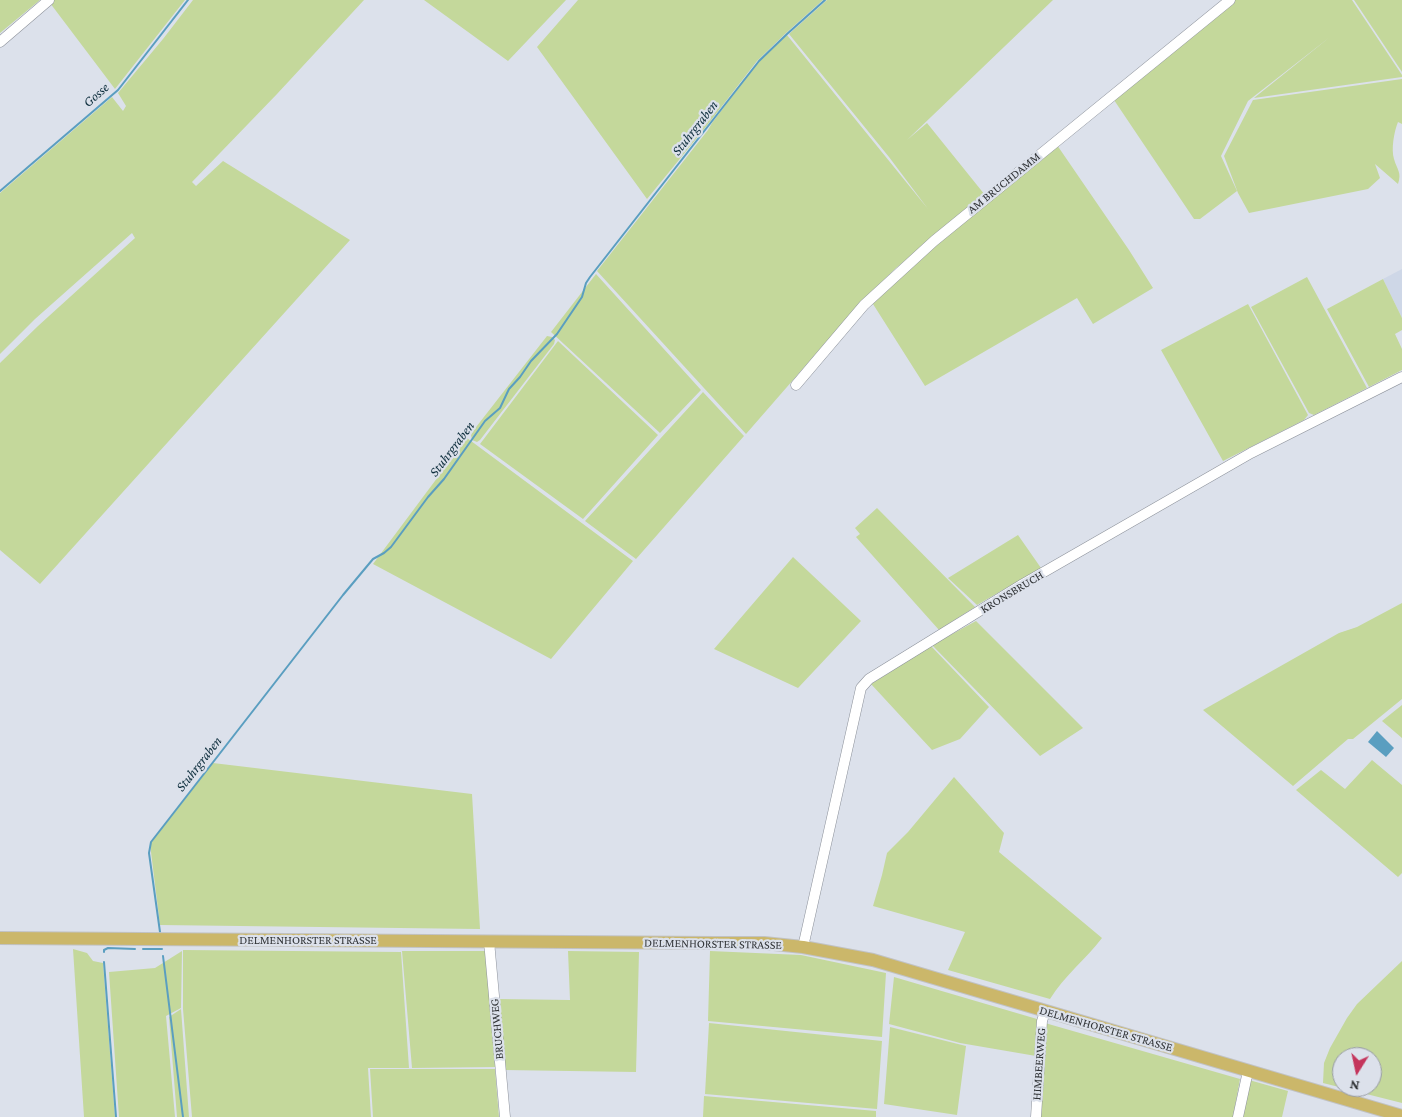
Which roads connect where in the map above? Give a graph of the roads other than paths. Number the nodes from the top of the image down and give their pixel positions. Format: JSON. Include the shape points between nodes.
{"nodes":[{"id":1,"x":48,"y":0,"type":"edge"},
{"id":2,"x":1230,"y":0,"type":"edge"},
{"id":3,"x":0,"y":42,"type":"edge"},
{"id":4,"x":1402,"y":377,"type":"edge"},
{"id":5,"x":796,"y":386,"type":"dead end"},
{"id":6,"x":0,"y":938,"type":"edge"},
{"id":7,"x":489,"y":941,"type":"junction"},
{"id":8,"x":803,"y":947,"type":"junction"},
{"id":9,"x":1046,"y":1012,"type":"junction"},
{"id":10,"x":1248,"y":1071,"type":"junction"},
{"id":11,"x":1402,"y":1116,"type":"edge"},
{"id":12,"x":505,"y":1117,"type":"edge"},
{"id":13,"x":1036,"y":1117,"type":"edge"},
{"id":14,"x":1238,"y":1117,"type":"edge"}],
"edges":[{"from":1,"to":3,"type":"street"},
{"from":2,"to":5,"type":"street","name":"AM BRUCHDAMM","via":[[934,240],[864,305]]},
{"from":4,"to":8,"type":"street","name":"KRONSBRUCH","via":[[1251,453],[1023,584],[869,680],[861,688]]},
{"from":6,"to":7,"type":"main road","name":"DELMENHORSTER STRASSE"},
{"from":7,"to":8,"type":"main road","name":"DELMENHORSTER STRASSE","via":[[764,943]]},
{"from":7,"to":12,"type":"street","name":"BRUCHWEG"},
{"from":8,"to":9,"type":"main road","name":"DELMENHORSTER STRASSE","via":[[873,960]]},
{"from":9,"to":10,"type":"main road","name":"DELMENHORSTER STRASSE"},
{"from":9,"to":13,"type":"street","name":"HIMBEERWEG","via":[[1042,1021]]},
{"from":10,"to":11,"type":"main road","name":"DELMENHORSTER STRASSE"},
{"from":10,"to":14,"type":"street"}]}
